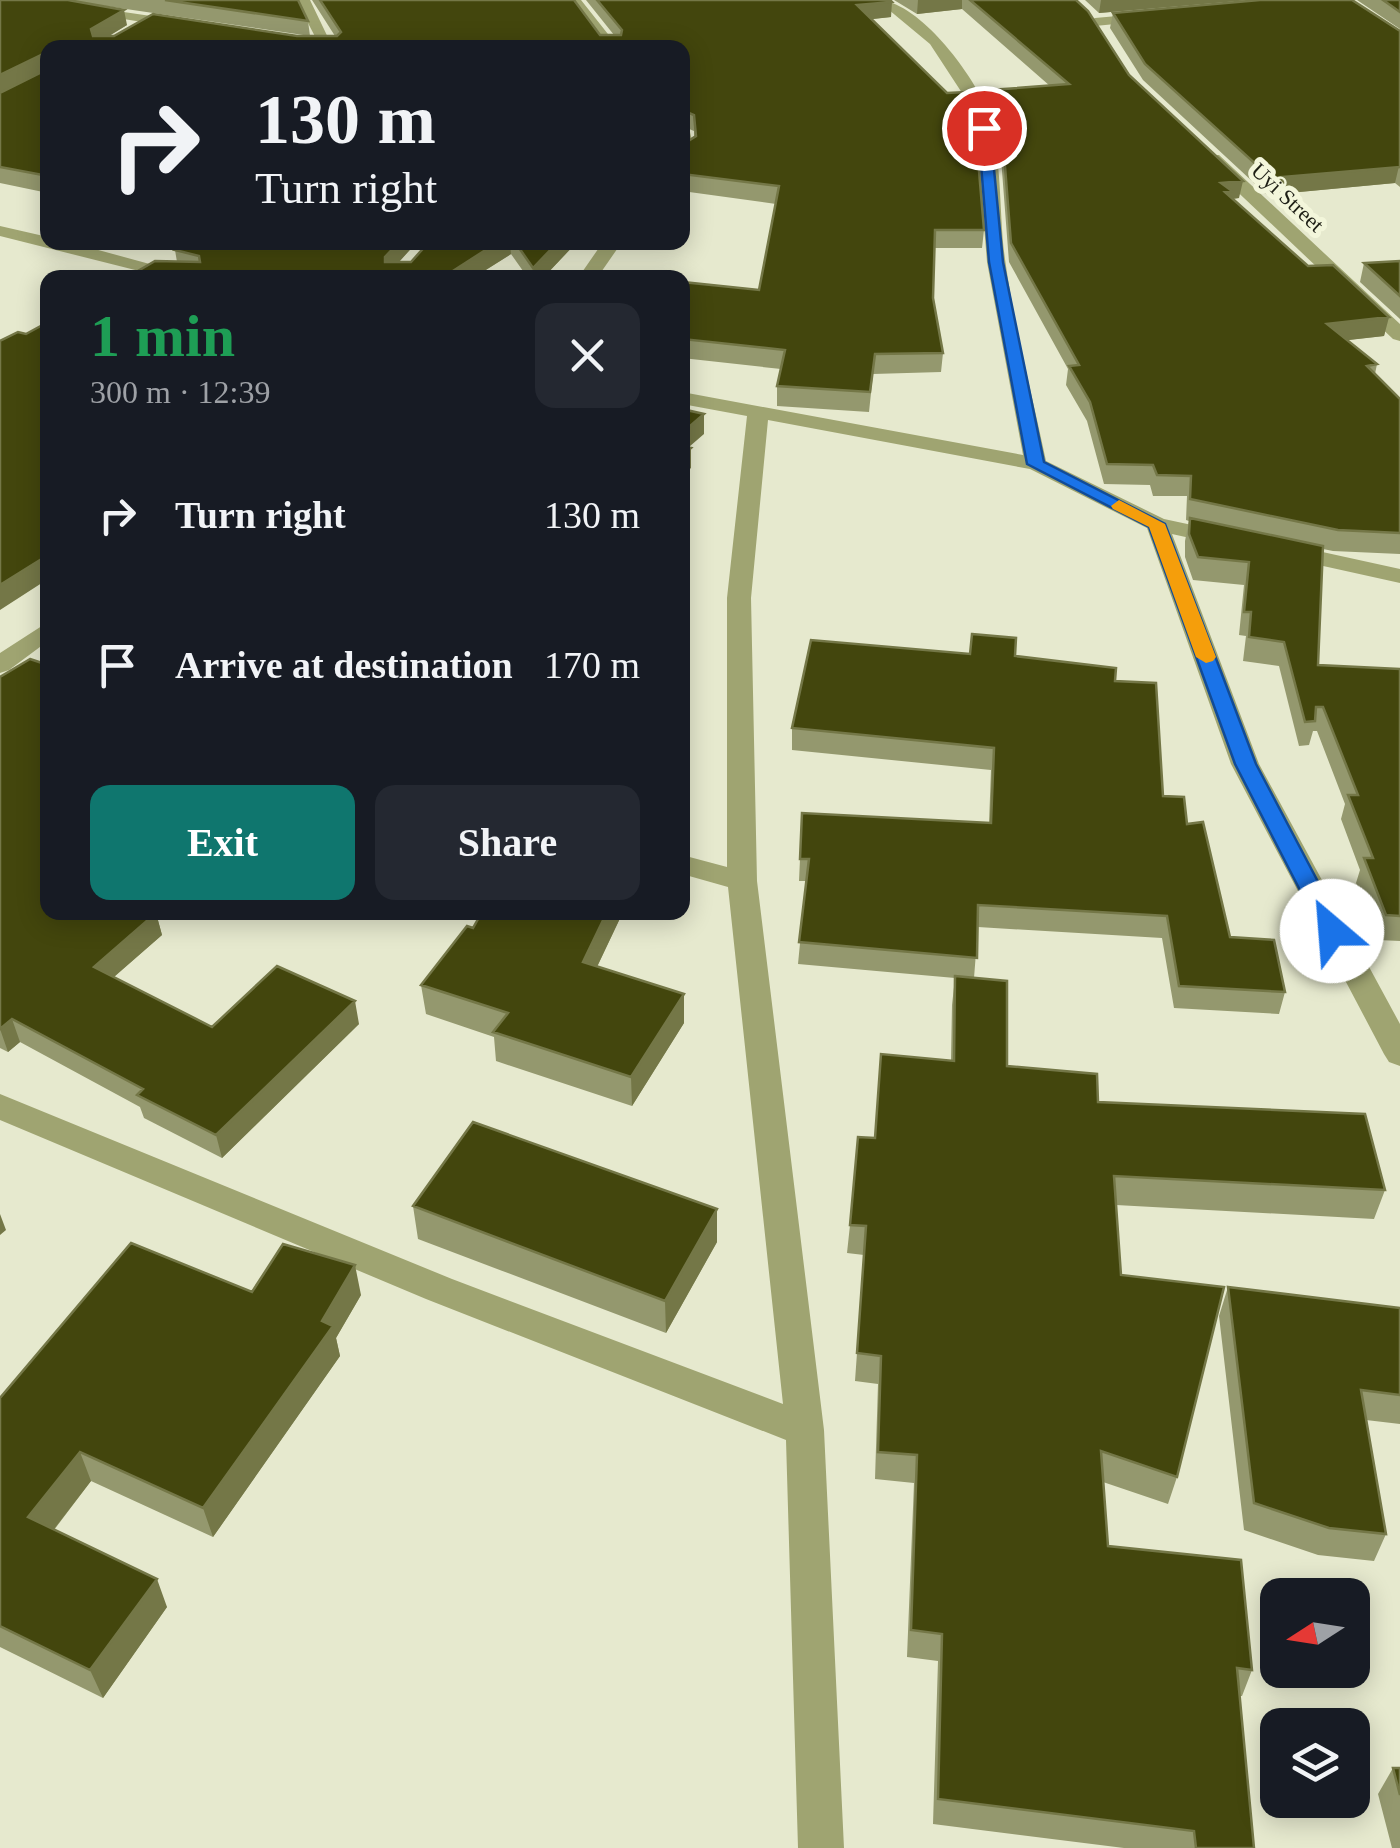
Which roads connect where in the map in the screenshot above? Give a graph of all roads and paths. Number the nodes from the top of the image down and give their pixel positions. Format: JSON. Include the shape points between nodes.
{"nodes":[{"id":1,"x":14,"y":0,"type":"edge"},
{"id":2,"x":303,"y":0,"type":"edge"},
{"id":3,"x":574,"y":0,"type":"edge"},
{"id":4,"x":884,"y":0,"type":"edge"},
{"id":5,"x":1170,"y":16,"type":"edge"},
{"id":6,"x":154,"y":20,"type":"junction"},
{"id":7,"x":1094,"y":24,"type":"edge"},
{"id":8,"x":192,"y":26,"type":"edge"},
{"id":9,"x":120,"y":38,"type":"edge"},
{"id":10,"x":326,"y":40,"type":"edge"},
{"id":11,"x":606,"y":40,"type":"edge"},
{"id":12,"x":1202,"y":148,"type":"edge"},
{"id":13,"x":0,"y":231,"type":"edge"},
{"id":14,"x":40,"y":238,"type":"edge"},
{"id":15,"x":99,"y":250,"type":"edge"},
{"id":16,"x":139,"y":270,"type":"edge"},
{"id":17,"x":1400,"y":335,"type":"edge"},
{"id":18,"x":690,"y":400,"type":"edge"},
{"id":19,"x":758,"y":415,"type":"junction"},
{"id":20,"x":1036,"y":464,"type":"junction"},
{"id":21,"x":1156,"y":524,"type":"junction"},
{"id":22,"x":1400,"y":576,"type":"edge"},
{"id":23,"x":40,"y":634,"type":"edge"},
{"id":24,"x":3,"y":663,"type":"edge"},
{"id":25,"x":34,"y":668,"type":"edge"},
{"id":26,"x":690,"y":866,"type":"edge"},
{"id":27,"x":742,"y":881,"type":"junction"},
{"id":28,"x":1400,"y":1054,"type":"edge"},
{"id":29,"x":0,"y":1106,"type":"edge"},
{"id":30,"x":804,"y":1430,"type":"junction"},
{"id":31,"x":821,"y":1848,"type":"edge"}],
"edges":[{"from":1,"to":6,"type":"street"},
{"from":2,"to":10,"type":"street"},
{"from":3,"to":11,"type":"street"},
{"from":4,"to":20,"type":"street","via":[[936,42],[974,99],[984,128],[996,262]]},
{"from":5,"to":7,"type":"street"},
{"from":6,"to":8,"type":"street"},
{"from":6,"to":9,"type":"street"},
{"from":12,"to":17,"type":"street","name":"Uyi Street"},
{"from":13,"to":14,"type":"street"},
{"from":15,"to":16,"type":"street"},
{"from":18,"to":19,"type":"street"},
{"from":19,"to":20,"type":"street"},
{"from":19,"to":27,"type":"street","via":[[739,598]]},
{"from":20,"to":21,"type":"street"},
{"from":21,"to":22,"type":"street"},
{"from":21,"to":28,"type":"street","via":[[1246,764]]},
{"from":23,"to":24,"type":"street"},
{"from":24,"to":25,"type":"street"},
{"from":26,"to":27,"type":"street"},
{"from":27,"to":30,"type":"street"},
{"from":29,"to":30,"type":"street","via":[[439,1290]]},
{"from":30,"to":31,"type":"street"}]}
